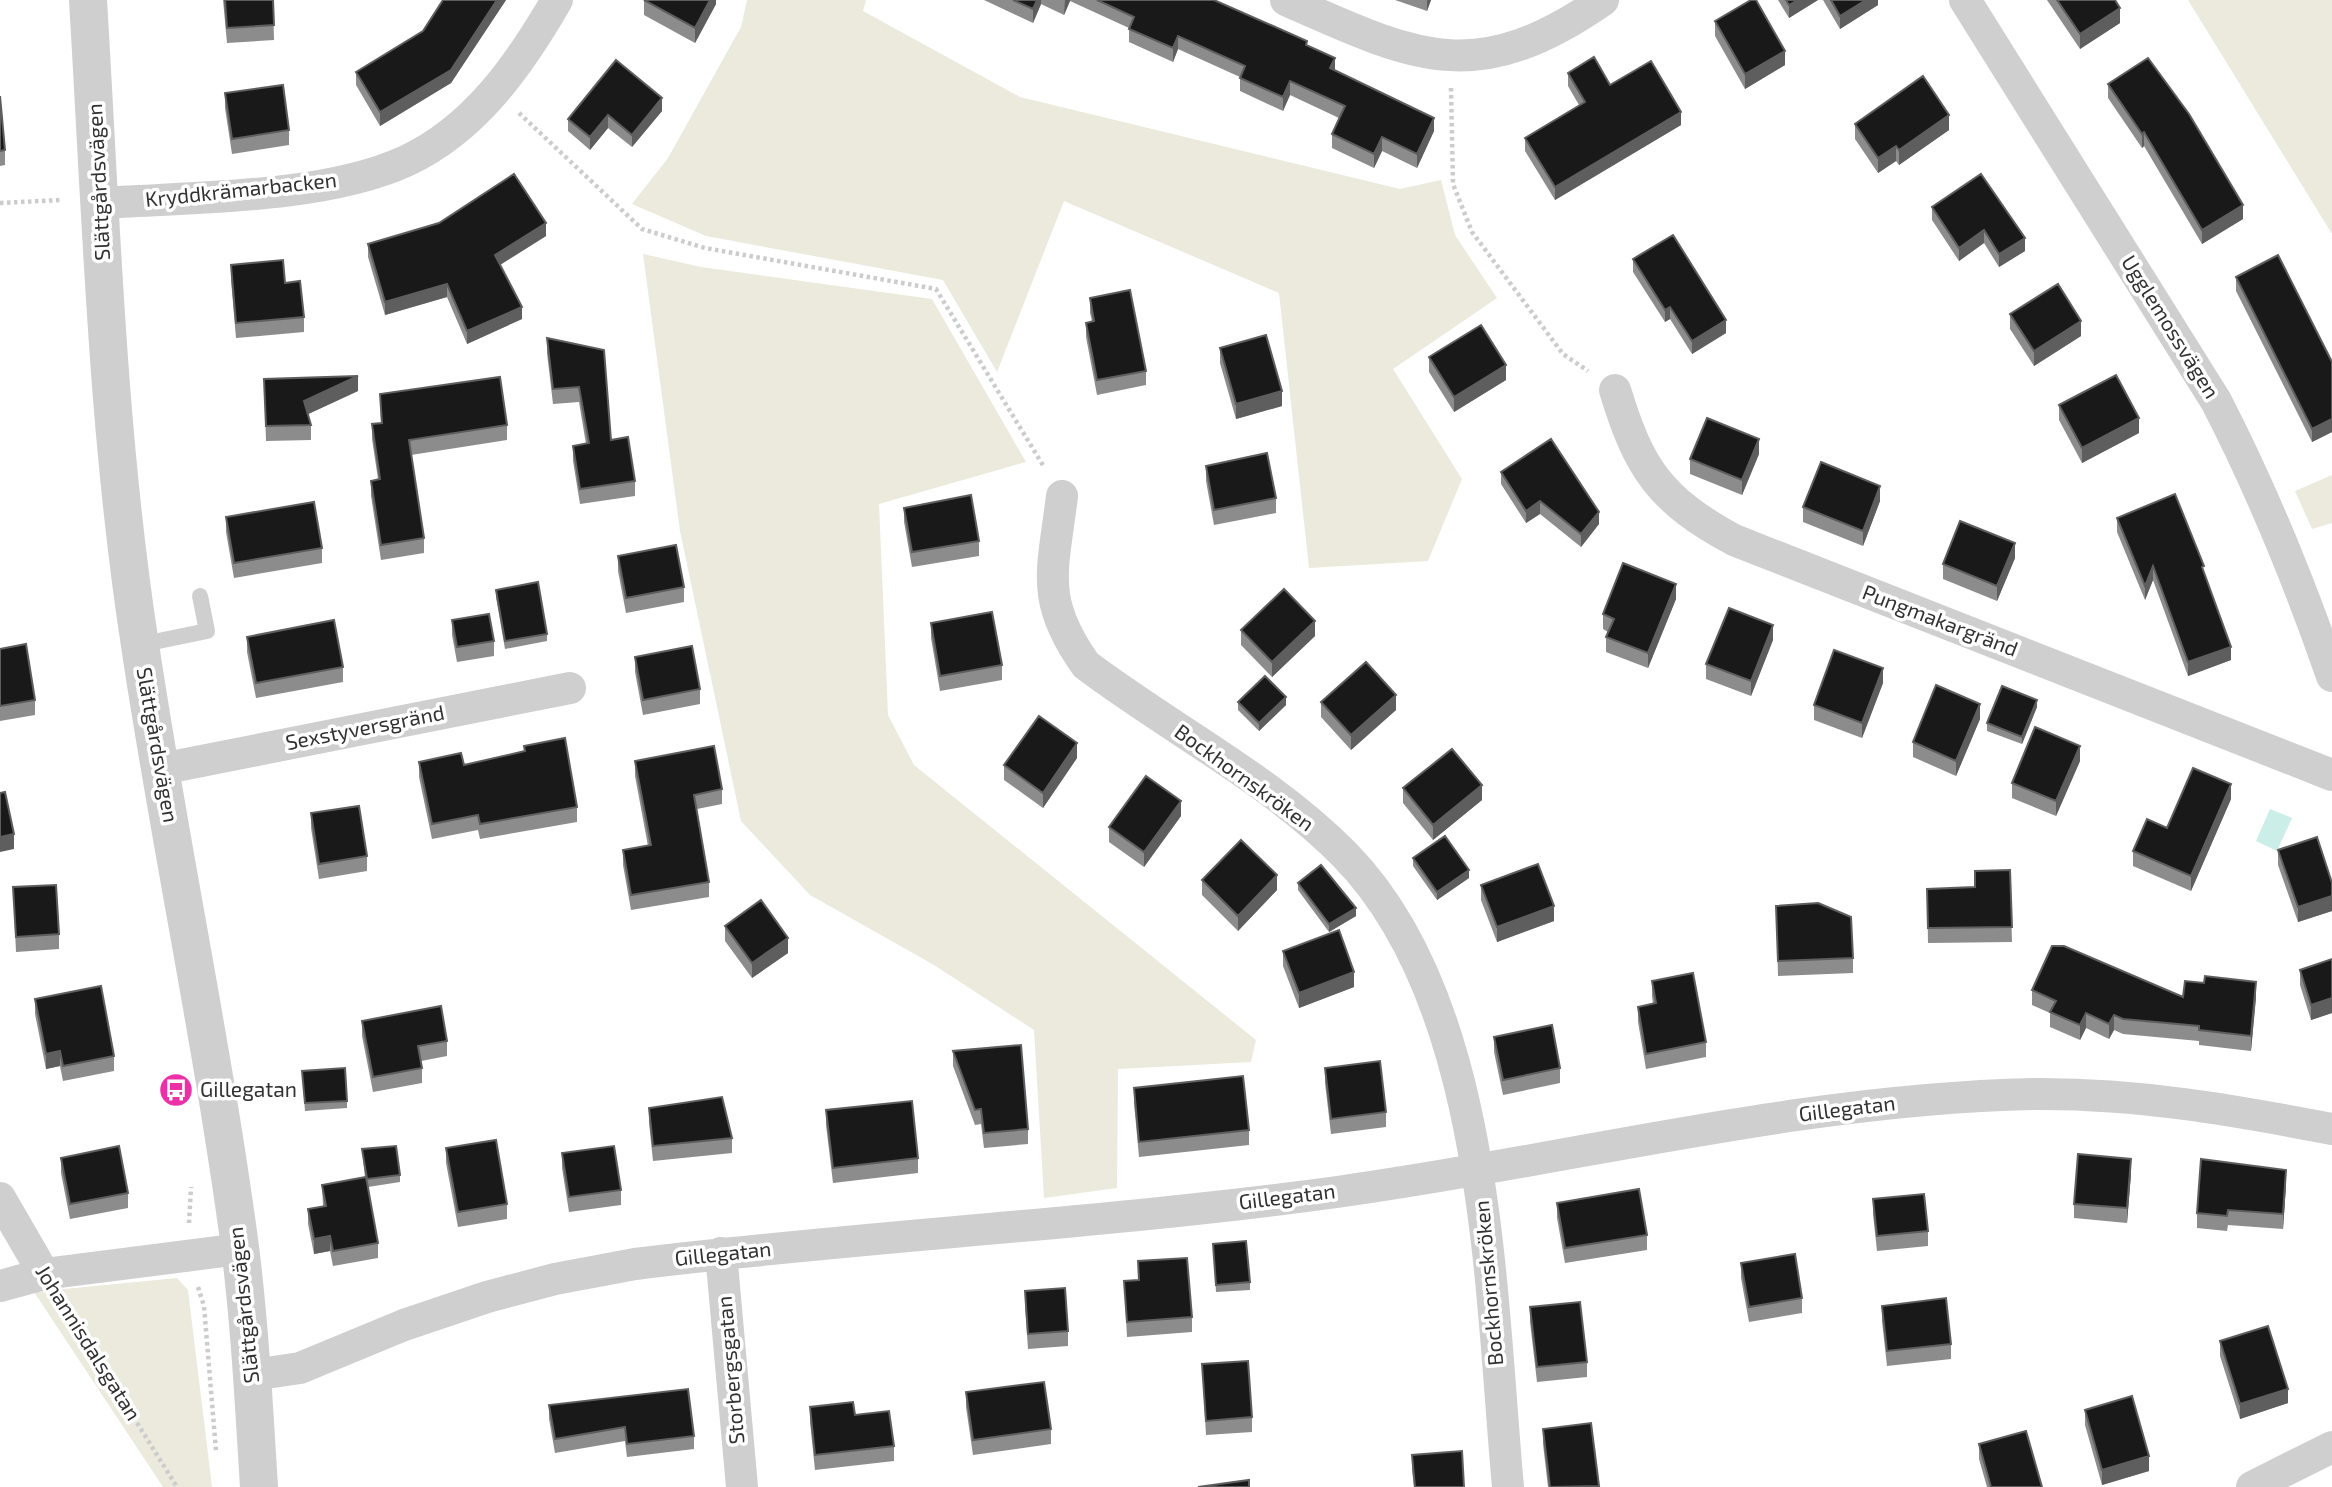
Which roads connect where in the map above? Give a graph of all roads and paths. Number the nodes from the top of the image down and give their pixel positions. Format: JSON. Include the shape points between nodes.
{"nodes":[{"id":1,"x":88,"y":0,"type":"edge"},
{"id":2,"x":556,"y":0,"type":"edge"},
{"id":3,"x":1286,"y":0,"type":"edge"},
{"id":4,"x":1603,"y":0,"type":"edge"},
{"id":5,"x":1965,"y":0,"type":"edge"},
{"id":6,"x":1450,"y":57,"type":"junction"},
{"id":7,"x":495,"y":91,"type":"junction"},
{"id":8,"x":0,"y":203,"type":"edge"},
{"id":9,"x":100,"y":203,"type":"junction"},
{"id":10,"x":1615,"y":390,"type":"joint"},
{"id":11,"x":1062,"y":496,"type":"joint"},
{"id":12,"x":200,"y":596,"type":"dead end"},
{"id":13,"x":139,"y":645,"type":"junction"},
{"id":14,"x":2332,"y":676,"type":"edge"},
{"id":15,"x":570,"y":688,"type":"dead end"},
{"id":16,"x":160,"y":769,"type":"junction"},
{"id":17,"x":2332,"y":775,"type":"edge"},
{"id":18,"x":2332,"y":1129,"type":"edge"},
{"id":19,"x":1478,"y":1171,"type":"junction"},
{"id":20,"x":0,"y":1198,"type":"edge"},
{"id":21,"x":240,"y":1249,"type":"junction"},
{"id":22,"x":721,"y":1253,"type":"junction"},
{"id":23,"x":44,"y":1274,"type":"junction"},
{"id":24,"x":0,"y":1286,"type":"edge"},
{"id":25,"x":253,"y":1375,"type":"junction"},
{"id":26,"x":2332,"y":1447,"type":"edge"},
{"id":27,"x":177,"y":1487,"type":"edge"},
{"id":28,"x":259,"y":1487,"type":"edge"},
{"id":29,"x":742,"y":1487,"type":"edge"},
{"id":30,"x":1508,"y":1487,"type":"edge"},
{"id":31,"x":2252,"y":1487,"type":"edge"}],
"edges":[{"from":1,"to":9,"type":"street","name":"Slättgårdsvägen"},
{"from":2,"to":7,"type":"street","name":"Kryddkrämarbacken"},
{"from":3,"to":6,"type":"street","via":[[1376,40]]},
{"from":4,"to":6,"type":"street","via":[[1535,40],[1506,50]]},
{"from":5,"to":14,"type":"street","name":"Ugglemossvägen","via":[[2216,401],[2282,540]]},
{"from":6,"to":10,"type":"path","via":[[1453,184],[1472,232],[1563,354]]},
{"from":7,"to":9,"type":"street","name":"Kryddkrämarbacken","via":[[435,145],[381,171],[319,186]]},
{"from":7,"to":11,"type":"path","via":[[642,229],[705,248],[936,289]]},
{"from":8,"to":9,"type":"path"},
{"from":9,"to":13,"type":"street","name":"Slättgårdsvägen","via":[[116,461]]},
{"from":10,"to":17,"type":"street","name":"Pungmakargränd","via":[[1634,443],[1655,481],[1672,500],[1734,540]]},
{"from":11,"to":19,"type":"street","name":"Bockhornskröken","via":[[1051,581],[1056,614],[1068,639],[1086,665],[1116,688],[1289,806],[1346,856],[1369,883],[1404,936],[1432,998],[1460,1084]]},
{"from":12,"to":13,"type":"lane","via":[[206,631]]},
{"from":13,"to":16,"type":"street","name":"Slättgårdsvägen"},
{"from":15,"to":16,"type":"street","name":"Sexstyversgränd"},
{"from":16,"to":21,"type":"street","name":"Slättgårdsvägen"},
{"from":18,"to":19,"type":"street","name":"Gillegatan","via":[[2145,1098],[2036,1094],[1873,1103]]},
{"from":19,"to":22,"type":"street","name":"Gillegatan","via":[[1212,1206]]},
{"from":19,"to":30,"type":"street","name":"Bockhornskröken"},
{"from":20,"to":23,"type":"street","name":"Johannisdalsgatan"},
{"from":21,"to":23,"type":"street"},
{"from":21,"to":25,"type":"street","name":"Slättgårdsvägen"},
{"from":22,"to":25,"type":"street","name":"Gillegatan","via":[[555,1279],[404,1325],[300,1368]]},
{"from":22,"to":29,"type":"street","name":"Storbergsgatan"},
{"from":23,"to":24,"type":"street"},
{"from":23,"to":27,"type":"path","name":"Johannisdalsgatan"},
{"from":25,"to":28,"type":"street","name":"Slättgårdsvägen"},
{"from":26,"to":31,"type":"street"}]}
